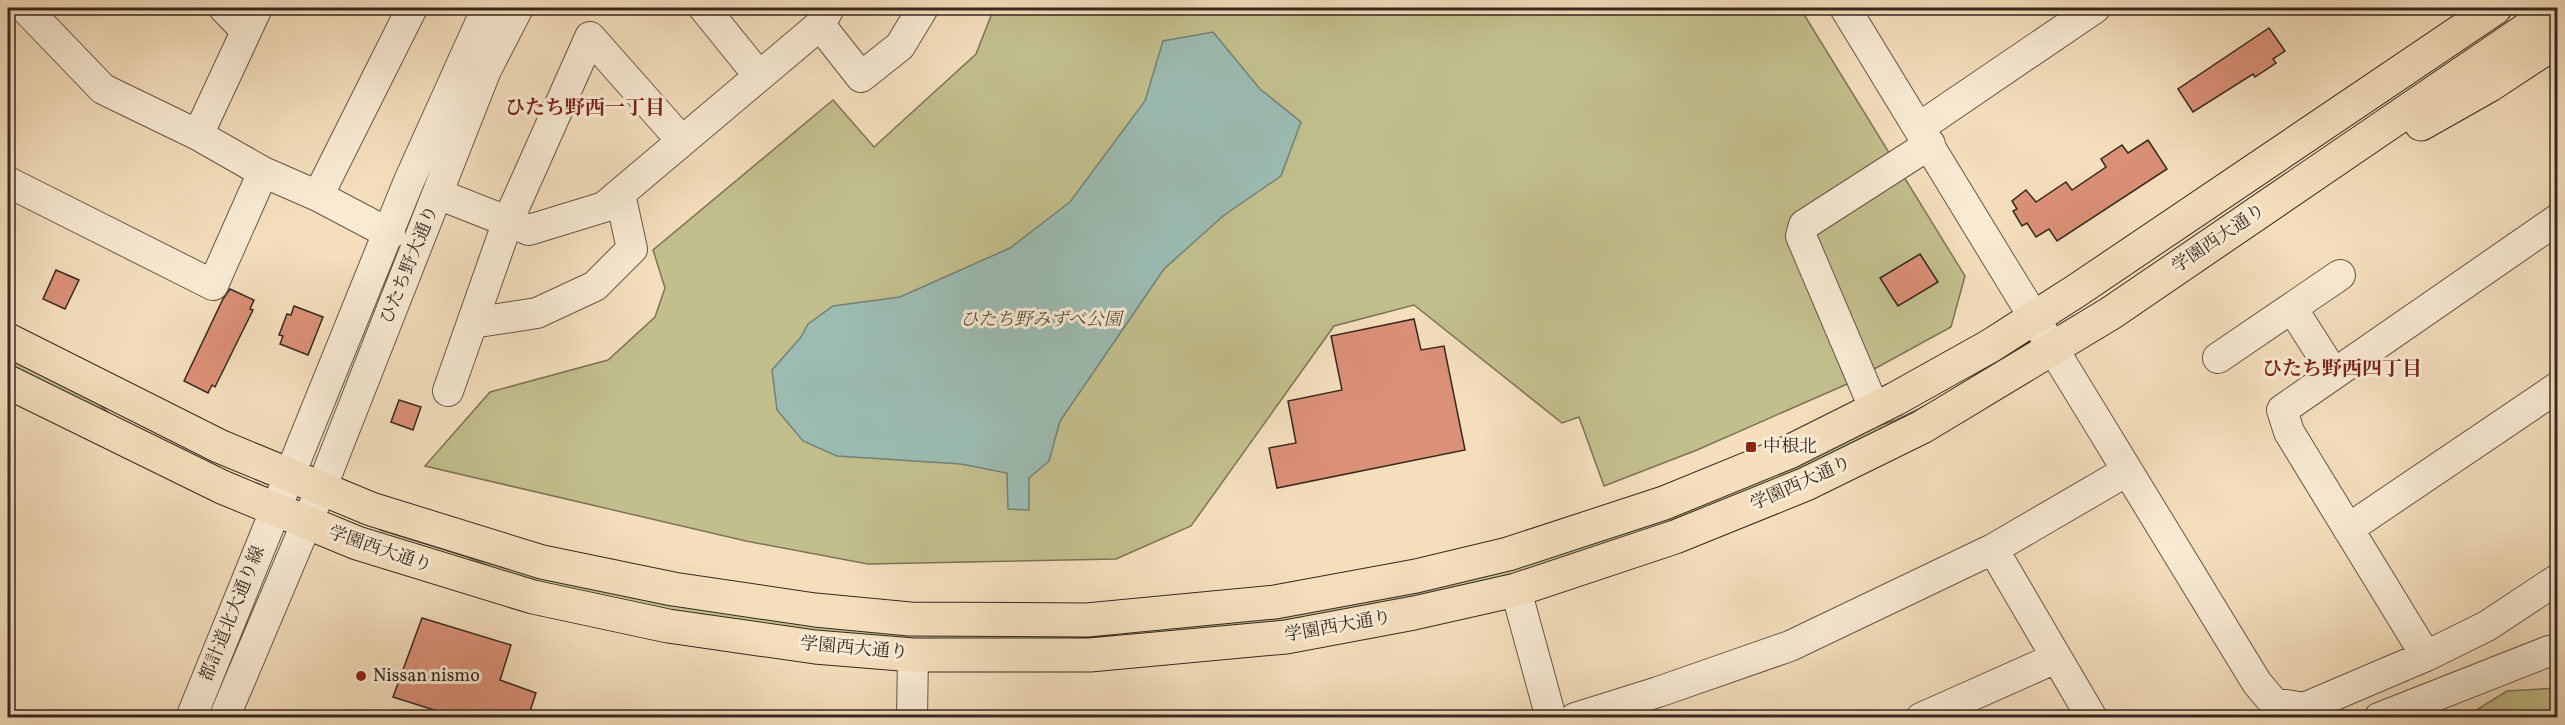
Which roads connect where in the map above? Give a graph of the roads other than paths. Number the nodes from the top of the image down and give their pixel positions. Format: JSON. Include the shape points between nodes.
{"nodes":[{"id":1,"x":25,"y":8,"type":"edge"},
{"id":2,"x":224,"y":8,"type":"edge"},
{"id":3,"x":412,"y":8,"type":"edge"},
{"id":4,"x":486,"y":8,"type":"edge"},
{"id":5,"x":518,"y":8,"type":"edge"},
{"id":6,"x":704,"y":8,"type":"edge"},
{"id":7,"x":923,"y":8,"type":"edge"},
{"id":8,"x":1845,"y":8,"type":"edge"},
{"id":9,"x":2095,"y":8,"type":"edge"},
{"id":10,"x":2461,"y":8,"type":"edge"},
{"id":11,"x":2495,"y":8,"type":"edge"},
{"id":12,"x":2558,"y":8,"type":"edge"},
{"id":13,"x":824,"y":16,"type":"edge"},
{"id":14,"x":251,"y":19,"type":"edge"},
{"id":15,"x":2558,"y":40,"type":"edge"},
{"id":16,"x":759,"y":76,"type":"junction"},
{"id":17,"x":198,"y":135,"type":"junction"},
{"id":18,"x":1925,"y":136,"type":"junction"},
{"id":19,"x":682,"y":141,"type":"junction"},
{"id":20,"x":2322,"y":169,"type":"junction"},
{"id":21,"x":263,"y":172,"type":"junction"},
{"id":22,"x":8,"y":182,"type":"edge"},
{"id":23,"x":2238,"y":182,"type":"junction"},
{"id":24,"x":438,"y":194,"type":"junction"},
{"id":25,"x":620,"y":194,"type":"junction"},
{"id":26,"x":318,"y":196,"type":"junction"},
{"id":27,"x":2558,"y":219,"type":"edge"},
{"id":28,"x":508,"y":221,"type":"junction"},
{"id":29,"x":390,"y":234,"type":"junction"},
{"id":30,"x":2340,"y":275,"type":"dead end"},
{"id":31,"x":2292,"y":308,"type":"junction"},
{"id":32,"x":2035,"y":318,"type":"junction"},
{"id":33,"x":472,"y":322,"type":"junction"},
{"id":34,"x":8,"y":340,"type":"edge"},
{"id":35,"x":2054,"y":349,"type":"junction"},
{"id":36,"x":2218,"y":358,"type":"dead end"},
{"id":37,"x":2334,"y":374,"type":"junction"},
{"id":38,"x":8,"y":382,"type":"edge"},
{"id":39,"x":2558,"y":387,"type":"edge"},
{"id":40,"x":448,"y":391,"type":"dead end"},
{"id":41,"x":1875,"y":410,"type":"junction"},
{"id":42,"x":2127,"y":471,"type":"junction"},
{"id":43,"x":289,"y":476,"type":"junction"},
{"id":44,"x":321,"y":489,"type":"junction"},
{"id":45,"x":275,"y":511,"type":"junction"},
{"id":46,"x":306,"y":524,"type":"junction"},
{"id":47,"x":2348,"y":529,"type":"junction"},
{"id":48,"x":1993,"y":549,"type":"junction"},
{"id":49,"x":2558,"y":579,"type":"edge"},
{"id":50,"x":1516,"y":590,"type":"junction"},
{"id":51,"x":2487,"y":626,"type":"junction"},
{"id":52,"x":2558,"y":652,"type":"edge"},
{"id":53,"x":913,"y":655,"type":"junction"},
{"id":54,"x":2426,"y":656,"type":"junction"},
{"id":55,"x":2056,"y":658,"type":"junction"},
{"id":56,"x":2514,"y":665,"type":"junction"},
{"id":57,"x":1662,"y":705,"type":"edge"},
{"id":58,"x":190,"y":717,"type":"edge"},
{"id":59,"x":224,"y":717,"type":"edge"},
{"id":60,"x":912,"y":717,"type":"edge"},
{"id":61,"x":1551,"y":717,"type":"edge"},
{"id":62,"x":1575,"y":717,"type":"edge"},
{"id":63,"x":1921,"y":717,"type":"edge"},
{"id":64,"x":2092,"y":717,"type":"edge"},
{"id":65,"x":2379,"y":717,"type":"edge"}],
"edges":[{"from":1,"to":17,"type":"street","via":[[103,89]]},
{"from":2,"to":14,"type":"street"},
{"from":3,"to":26,"type":"street"},
{"from":4,"to":29,"type":"street","name":"ひたち野大通り","via":[[409,181]]},
{"from":5,"to":24,"type":"street","name":"ひたち野大通り","via":[[486,70]]},
{"from":6,"to":16,"type":"street"},
{"from":7,"to":13,"type":"street","via":[[900,46],[861,77]]},
{"from":8,"to":18,"type":"street"},
{"from":9,"to":18,"type":"street"},
{"from":10,"to":23,"type":"main road","via":[[2348,84]]},
{"from":11,"to":23,"type":"main road","name":"学園西大通り"},
{"from":12,"to":20,"type":"main road","name":"学園西大通り"},
{"from":13,"to":16,"type":"street"},
{"from":14,"to":17,"type":"street"},
{"from":15,"to":20,"type":"main road","via":[[2490,85],[2392,140]]},
{"from":16,"to":19,"type":"street"},
{"from":17,"to":21,"type":"street"},
{"from":18,"to":32,"type":"street"},
{"from":18,"to":41,"type":"street","via":[[1804,225],[1801,236]]},
{"from":19,"to":25,"type":"street"},
{"from":19,"to":28,"type":"street","via":[[590,37]]},
{"from":20,"to":35,"type":"main road","name":"学園西大通り"},
{"from":21,"to":22,"type":"street","via":[[213,285]]},
{"from":21,"to":26,"type":"street"},
{"from":23,"to":32,"type":"main road","name":"学園西大通り"},
{"from":24,"to":28,"type":"street"},
{"from":24,"to":44,"type":"street","name":"ひたち野大通り"},
{"from":25,"to":28,"type":"street","via":[[604,207],[529,230]]},
{"from":25,"to":33,"type":"street","via":[[632,249],[595,286],[537,313]]},
{"from":26,"to":29,"type":"street"},
{"from":27,"to":37,"type":"street"},
{"from":28,"to":33,"type":"street"},
{"from":29,"to":43,"type":"street","name":"ひたち野大通り"},
{"from":30,"to":31,"type":"street"},
{"from":31,"to":36,"type":"street"},
{"from":31,"to":37,"type":"street"},
{"from":32,"to":35,"type":"street"},
{"from":32,"to":41,"type":"main road","name":"学園西大通り"},
{"from":33,"to":40,"type":"street"},
{"from":34,"to":43,"type":"main road","name":"学園西大通り","via":[[219,446]]},
{"from":35,"to":42,"type":"street"},
{"from":35,"to":50,"type":"main road","name":"学園西大通り","via":[[1922,428],[1806,484],[1675,537]]},
{"from":37,"to":47,"type":"street","via":[[2282,410],[2289,432]]},
{"from":38,"to":45,"type":"main road","name":"学園西大通り"},
{"from":39,"to":47,"type":"street"},
{"from":41,"to":44,"type":"main road","name":"学園西大通り","via":[[1789,452],[1664,503],[1508,554],[1275,602],[1087,620],[910,619],[815,610],[673,589],[542,562]]},
{"from":42,"to":48,"type":"street"},
{"from":42,"to":54,"type":"street","via":[[2257,683],[2274,703],[2304,708]]},
{"from":43,"to":44,"type":"main road","name":"学園西大通り"},
{"from":43,"to":45,"type":"street","name":"ひたち野大通り"},
{"from":44,"to":46,"type":"street","name":"ひたち野大通り"},
{"from":45,"to":46,"type":"main road","name":"学園西大通り"},
{"from":45,"to":58,"type":"street","name":"都計道北大通り線"},
{"from":46,"to":53,"type":"main road","name":"学園西大通り","via":[[374,550],[533,597],[668,626],[815,647]]},
{"from":46,"to":59,"type":"street","name":"都計道北大通り線"},
{"from":47,"to":54,"type":"street"},
{"from":48,"to":55,"type":"street"},
{"from":48,"to":57,"type":"street"},
{"from":49,"to":51,"type":"street"},
{"from":50,"to":53,"type":"main road","name":"学園西大通り","via":[[1286,637],[1090,655]]},
{"from":50,"to":61,"type":"street"},
{"from":51,"to":54,"type":"street"},
{"from":51,"to":56,"type":"street"},
{"from":52,"to":56,"type":"street","via":[[2549,651]]},
{"from":53,"to":60,"type":"street"},
{"from":55,"to":63,"type":"street"},
{"from":55,"to":64,"type":"street"},
{"from":56,"to":65,"type":"street"},
{"from":57,"to":62,"type":"street"}]}
